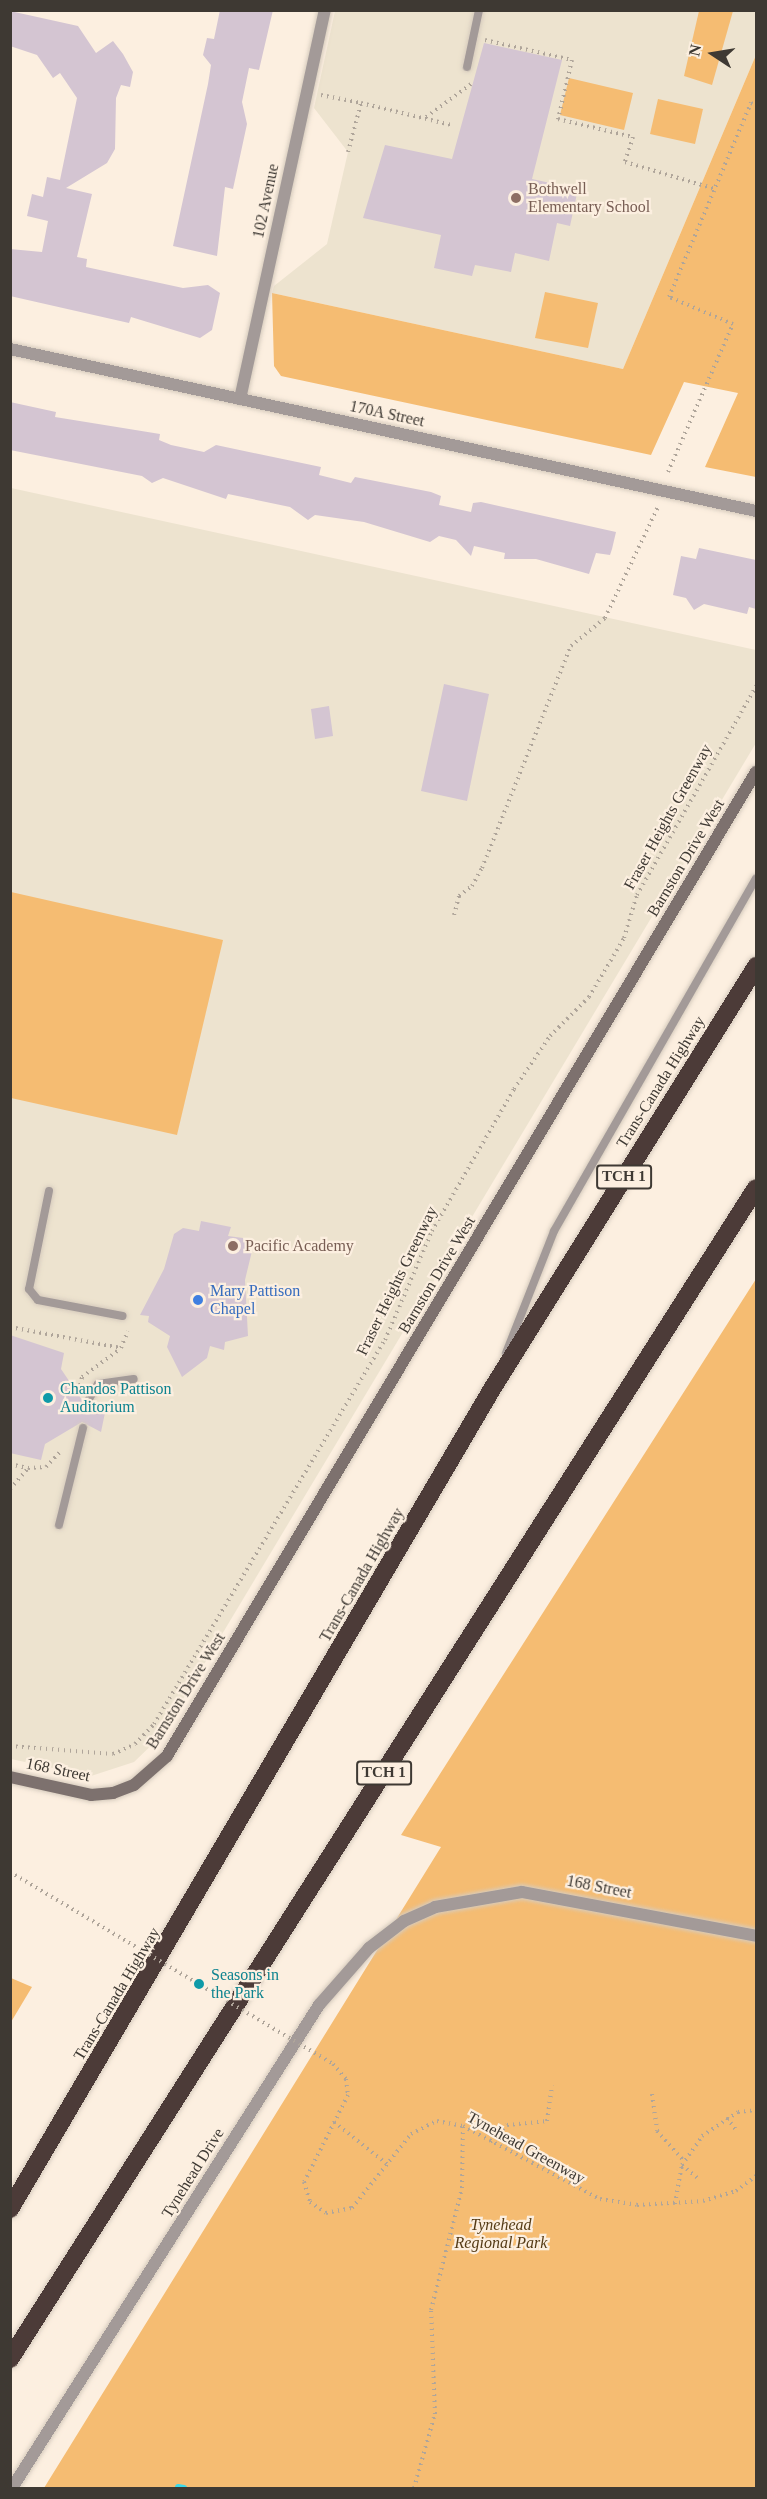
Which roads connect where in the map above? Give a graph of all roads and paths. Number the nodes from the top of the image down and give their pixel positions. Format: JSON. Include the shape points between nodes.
{"nodes":[{"id":1,"x":325,"y":10,"type":"edge"},
{"id":2,"x":479,"y":10,"type":"edge"},
{"id":3,"x":473,"y":37,"type":"junction"},
{"id":4,"x":466,"y":67,"type":"dead end"},
{"id":5,"x":474,"y":82,"type":"dead end"},
{"id":6,"x":320,"y":94,"type":"dead end"},
{"id":7,"x":361,"y":103,"type":"junction"},
{"id":8,"x":756,"y":105,"type":"edge"},
{"id":9,"x":426,"y":118,"type":"junction"},
{"id":10,"x":451,"y":125,"type":"dead end"},
{"id":11,"x":348,"y":152,"type":"dead end"},
{"id":12,"x":714,"y":189,"type":"junction"},
{"id":13,"x":10,"y":349,"type":"edge"},
{"id":14,"x":240,"y":399,"type":"junction"},
{"id":15,"x":668,"y":472,"type":"dead end"},
{"id":16,"x":658,"y":507,"type":"dead end"},
{"id":17,"x":756,"y":510,"type":"edge"},
{"id":18,"x":756,"y":686,"type":"edge"},
{"id":19,"x":756,"y":772,"type":"edge"},
{"id":20,"x":756,"y":879,"type":"edge"},
{"id":21,"x":454,"y":915,"type":"dead end"},
{"id":22,"x":756,"y":966,"type":"edge"},
{"id":23,"x":756,"y":1188,"type":"edge"},
{"id":24,"x":49,"y":1191,"type":"dead end"},
{"id":25,"x":123,"y":1316,"type":"dead end"},
{"id":26,"x":10,"y":1327,"type":"edge"},
{"id":27,"x":128,"y":1331,"type":"dead end"},
{"id":28,"x":134,"y":1378,"type":"dead end"},
{"id":29,"x":492,"y":1389,"type":"junction"},
{"id":30,"x":89,"y":1399,"type":"dead end"},
{"id":31,"x":83,"y":1428,"type":"dead end"},
{"id":32,"x":68,"y":1439,"type":"dead end"},
{"id":33,"x":10,"y":1464,"type":"edge"},
{"id":34,"x":28,"y":1468,"type":"junction"},
{"id":35,"x":10,"y":1489,"type":"edge"},
{"id":36,"x":59,"y":1525,"type":"dead end"},
{"id":37,"x":10,"y":1746,"type":"edge"},
{"id":38,"x":10,"y":1777,"type":"edge"},
{"id":39,"x":134,"y":1785,"type":"joint"},
{"id":40,"x":10,"y":1872,"type":"edge"},
{"id":41,"x":435,"y":1906,"type":"joint"},
{"id":42,"x":756,"y":1936,"type":"edge"},
{"id":43,"x":552,"y":2085,"type":"dead end"},
{"id":44,"x":652,"y":2094,"type":"dead end"},
{"id":45,"x":756,"y":2109,"type":"edge"},
{"id":46,"x":727,"y":2118,"type":"junction"},
{"id":47,"x":334,"y":2122,"type":"junction"},
{"id":48,"x":463,"y":2126,"type":"junction"},
{"id":49,"x":736,"y":2130,"type":"dead end"},
{"id":50,"x":490,"y":2142,"type":"junction"},
{"id":51,"x":683,"y":2163,"type":"junction"},
{"id":52,"x":387,"y":2164,"type":"junction"},
{"id":53,"x":756,"y":2176,"type":"edge"},
{"id":54,"x":700,"y":2180,"type":"dead end"},
{"id":55,"x":675,"y":2204,"type":"junction"},
{"id":56,"x":10,"y":2210,"type":"edge"},
{"id":57,"x":10,"y":2359,"type":"edge"},
{"id":58,"x":12,"y":2488,"type":"edge"},
{"id":59,"x":414,"y":2488,"type":"edge"}],
"edges":[{"from":1,"to":14,"type":"street","name":"102 Avenue"},
{"from":2,"to":3,"type":"lane"},
{"from":3,"to":4,"type":"lane"},
{"from":3,"to":12,"type":"path","via":[[572,60],[558,119],[633,137],[625,162]]},
{"from":5,"to":9,"type":"path"},
{"from":6,"to":7,"type":"path"},
{"from":7,"to":9,"type":"path"},
{"from":7,"to":11,"type":"path"},
{"from":8,"to":12,"type":"path","via":[[751,103]]},
{"from":9,"to":10,"type":"path"},
{"from":12,"to":15,"type":"path","via":[[669,297],[733,324]]},
{"from":13,"to":14,"type":"street","name":"170A Street"},
{"from":14,"to":17,"type":"street","name":"170A Street"},
{"from":16,"to":21,"type":"path","via":[[605,618],[571,646],[482,868],[472,886],[459,896]]},
{"from":18,"to":37,"type":"path","name":"Fraser Heights Greenway","via":[[637,895],[624,938],[589,997],[545,1042],[514,1089],[432,1231],[385,1340],[154,1724],[135,1744],[112,1754]]},
{"from":19,"to":39,"type":"street","name":"Barnston Drive West","via":[[167,1756]]},
{"from":20,"to":29,"type":"lane","via":[[554,1231]]},
{"from":22,"to":29,"type":"highway","name":"Trans-Canada Highway","number":"TCH 1"},
{"from":23,"to":57,"type":"highway","number":"TCH 1"},
{"from":24,"to":25,"type":"lane","via":[[28,1290],[38,1300]]},
{"from":26,"to":27,"type":"path","via":[[121,1348]]},
{"from":28,"to":30,"type":"lane","via":[[98,1383]]},
{"from":29,"to":56,"type":"highway","name":"Trans-Canada Highway","number":"TCH 1"},
{"from":31,"to":36,"type":"lane"},
{"from":32,"to":34,"type":"path","via":[[46,1467]]},
{"from":33,"to":34,"type":"path"},
{"from":34,"to":35,"type":"path"},
{"from":38,"to":39,"type":"street","name":"168 Street","via":[[92,1795]]},
{"from":40,"to":47,"type":"path","name":"Tynehead Greenway","bridge":true,"via":[[333,2064],[348,2088]]},
{"from":41,"to":42,"type":"street","name":"168 Street","via":[[522,1892]]},
{"from":41,"to":58,"type":"street","name":"Tynehead Drive","via":[[404,1921],[369,1948],[319,2005]]},
{"from":43,"to":50,"type":"path","via":[[547,2121],[507,2125]]},
{"from":44,"to":51,"type":"path","via":[[657,2131]]},
{"from":45,"to":46,"type":"path"},
{"from":46,"to":49,"type":"path"},
{"from":46,"to":51,"type":"path","via":[[702,2136]]},
{"from":47,"to":52,"type":"path"},
{"from":47,"to":52,"type":"path","name":"Tynehead Greenway","via":[[306,2176],[306,2194],[314,2206],[332,2214],[350,2210]]},
{"from":48,"to":50,"type":"path","name":"Tynehead Greenway"},
{"from":48,"to":52,"type":"path","name":"Tynehead Greenway","via":[[425,2125]]},
{"from":48,"to":59,"type":"path","via":[[462,2188],[431,2310],[435,2414]]},
{"from":50,"to":55,"type":"path","name":"Tynehead Greenway","via":[[600,2199]]},
{"from":51,"to":54,"type":"path"},
{"from":51,"to":55,"type":"path"},
{"from":53,"to":55,"type":"path","name":"Tynehead Greenway","via":[[726,2195]]}]}
